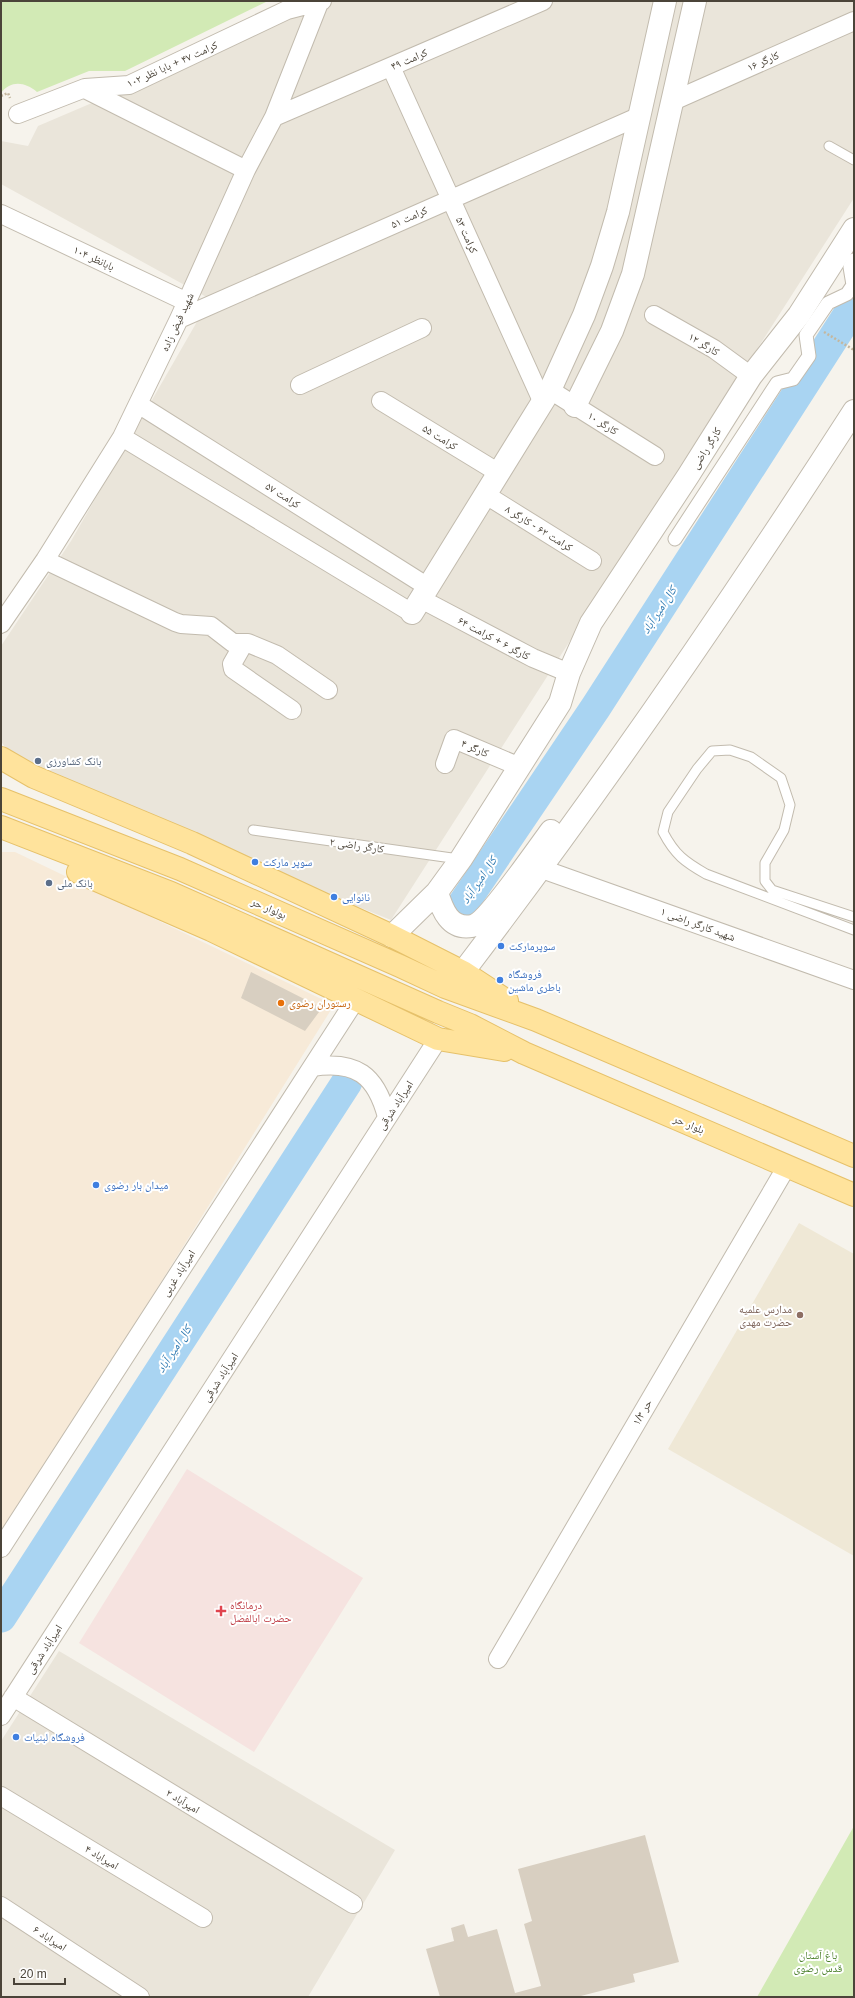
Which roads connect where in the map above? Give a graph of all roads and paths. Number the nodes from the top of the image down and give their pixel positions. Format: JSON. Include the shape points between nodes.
{"nodes":[{"id":1,"x":543,"y":1,"type":"edge"},
{"id":2,"x":665,"y":1,"type":"edge"},
{"id":3,"x":695,"y":1,"type":"edge"},
{"id":4,"x":320,"y":2,"type":"edge"},
{"id":5,"x":854,"y":21,"type":"edge"},
{"id":6,"x":391,"y":67,"type":"junction"},
{"id":7,"x":85,"y":88,"type":"junction"},
{"id":8,"x":673,"y":101,"type":"junction"},
{"id":9,"x":18,"y":114,"type":"dead end"},
{"id":10,"x":640,"y":116,"type":"junction"},
{"id":11,"x":274,"y":117,"type":"junction"},
{"id":12,"x":829,"y":146,"type":"dead end"},
{"id":13,"x":854,"y":160,"type":"edge"},
{"id":14,"x":246,"y":170,"type":"junction"},
{"id":15,"x":450,"y":199,"type":"junction"},
{"id":16,"x":1,"y":214,"type":"edge"},
{"id":17,"x":854,"y":229,"type":"edge"},
{"id":18,"x":854,"y":260,"type":"edge"},
{"id":19,"x":187,"y":302,"type":"junction"},
{"id":20,"x":654,"y":315,"type":"dead end"},
{"id":21,"x":179,"y":319,"type":"junction"},
{"id":22,"x":422,"y":328,"type":"dead end"},
{"id":23,"x":822,"y":331,"type":"dead end"},
{"id":24,"x":854,"y":350,"type":"edge"},
{"id":25,"x":751,"y":376,"type":"junction"},
{"id":26,"x":300,"y":385,"type":"dead end"},
{"id":27,"x":546,"y":397,"type":"junction"},
{"id":28,"x":381,"y":401,"type":"dead end"},
{"id":29,"x":138,"y":404,"type":"junction"},
{"id":30,"x":575,"y":406,"type":"junction"},
{"id":31,"x":854,"y":411,"type":"edge"},
{"id":32,"x":122,"y":437,"type":"junction"},
{"id":33,"x":655,"y":456,"type":"dead end"},
{"id":34,"x":499,"y":473,"type":"junction"},
{"id":35,"x":486,"y":495,"type":"junction"},
{"id":36,"x":674,"y":540,"type":"dead end"},
{"id":37,"x":45,"y":560,"type":"junction"},
{"id":38,"x":592,"y":561,"type":"dead end"},
{"id":39,"x":420,"y":600,"type":"junction"},
{"id":40,"x":1,"y":624,"type":"edge"},
{"id":41,"x":244,"y":643,"type":"junction"},
{"id":42,"x":569,"y":673,"type":"junction"},
{"id":43,"x":328,"y":690,"type":"dead end"},
{"id":44,"x":292,"y":710,"type":"dead end"},
{"id":45,"x":1,"y":758,"type":"edge"},
{"id":46,"x":445,"y":764,"type":"dead end"},
{"id":47,"x":520,"y":767,"type":"junction"},
{"id":48,"x":613,"y":768,"type":"junction"},
{"id":49,"x":4,"y":801,"type":"edge"},
{"id":50,"x":1,"y":827,"type":"edge"},
{"id":51,"x":253,"y":830,"type":"dead end"},
{"id":52,"x":1,"y":841,"type":"edge"},
{"id":53,"x":461,"y":859,"type":"junction"},
{"id":54,"x":542,"y":868,"type":"junction"},
{"id":55,"x":437,"y":892,"type":"junction"},
{"id":56,"x":854,"y":917,"type":"edge"},
{"id":57,"x":854,"y":930,"type":"edge"},
{"id":58,"x":392,"y":936,"type":"junction"},
{"id":59,"x":464,"y":972,"type":"junction"},
{"id":60,"x":853,"y":976,"type":"edge"},
{"id":61,"x":356,"y":999,"type":"junction"},
{"id":62,"x":536,"y":1020,"type":"junction"},
{"id":63,"x":438,"y":1039,"type":"junction"},
{"id":64,"x":524,"y":1053,"type":"junction"},
{"id":65,"x":312,"y":1067,"type":"junction"},
{"id":66,"x":388,"y":1118,"type":"junction"},
{"id":67,"x":854,"y":1156,"type":"edge"},
{"id":68,"x":787,"y":1166,"type":"junction"},
{"id":69,"x":854,"y":1195,"type":"edge"},
{"id":70,"x":6,"y":1528,"type":"edge"},
{"id":71,"x":1,"y":1548,"type":"edge"},
{"id":72,"x":498,"y":1659,"type":"dead end"},
{"id":73,"x":13,"y":1697,"type":"junction"},
{"id":74,"x":1,"y":1716,"type":"edge"},
{"id":75,"x":1,"y":1796,"type":"edge"},
{"id":76,"x":353,"y":1904,"type":"dead end"},
{"id":77,"x":1,"y":1906,"type":"edge"},
{"id":78,"x":203,"y":1918,"type":"dead end"},
{"id":79,"x":140,"y":1997,"type":"edge"}],
"edges":[{"from":1,"to":6,"type":"street","name":"کرامت ۴۹"},
{"from":2,"to":10,"type":"street"},
{"from":3,"to":8,"type":"street"},
{"from":4,"to":7,"type":"street","name":"کرامت ۴۷ + بابا نظر ۱۰۲","via":[[287,10],[129,85]]},
{"from":4,"to":11,"type":"street","name":"شهید فیض زاده"},
{"from":5,"to":8,"type":"street","name":"کارگر ۱۶"},
{"from":6,"to":11,"type":"street","name":"کرامت ۴۹"},
{"from":6,"to":15,"type":"street","name":"کرامت ۵۳"},
{"from":7,"to":9,"type":"street","name":"کرامت ۴۷ + بابا نظر ۱۰۲"},
{"from":7,"to":14,"type":"street"},
{"from":8,"to":30,"type":"street","via":[[633,274],[612,331]]},
{"from":10,"to":15,"type":"street","name":"کرامت ۵۱"},
{"from":10,"to":27,"type":"street","via":[[618,212],[602,266],[584,315]]},
{"from":11,"to":14,"type":"street","name":"شهید فیض زاده"},
{"from":12,"to":13,"type":"lane"},
{"from":14,"to":19,"type":"street","name":"شهید فیض زاده"},
{"from":15,"to":21,"type":"street","name":"کرامت ۵۱"},
{"from":15,"to":27,"type":"street","name":"کرامت ۵۳"},
{"from":16,"to":19,"type":"street","name":"بابانظر ۱۰۴"},
{"from":17,"to":25,"type":"street","name":"کارگر راضی","via":[[799,315]]},
{"from":18,"to":36,"type":"street","via":[[850,266],[853,285],[848,294],[828,303],[806,335],[809,356],[793,379],[777,383]]},
{"from":19,"to":21,"type":"street","name":"شهید فیض زاده"},
{"from":20,"to":25,"type":"street","name":"کارگر ۱۲","via":[[714,349]]},
{"from":21,"to":29,"type":"street","name":"شهید فیض زاده"},
{"from":22,"to":26,"type":"street"},
{"from":23,"to":24,"type":"path"},
{"from":25,"to":42,"type":"street","name":"کارگر راضی","via":[[591,623]]},
{"from":27,"to":30,"type":"street","name":"کارگر ۱۰"},
{"from":27,"to":34,"type":"street"},
{"from":28,"to":34,"type":"street","name":"کرامت ۵۵"},
{"from":29,"to":32,"type":"street","name":"شهید فیض زاده"},
{"from":29,"to":39,"type":"street","name":"کرامت ۵۷"},
{"from":30,"to":33,"type":"street","name":"کارگر ۱۰"},
{"from":31,"to":48,"type":"street","via":[[797,500]]},
{"from":32,"to":37,"type":"street","name":"شهید فیض زاده"},
{"from":32,"to":39,"type":"street"},
{"from":34,"to":35,"type":"street"},
{"from":35,"to":38,"type":"street","name":"کرامت ۶۲ - کارگر ۸"},
{"from":35,"to":39,"type":"street"},
{"from":37,"to":40,"type":"street","name":"شهید فیض زاده"},
{"from":37,"to":41,"type":"street","via":[[175,622],[206,624],[233,643]]},
{"from":39,"to":42,"type":"street","name":"کارگر ۶ + کرامت ۶۴","via":[[533,658]]},
{"from":41,"to":43,"type":"street","via":[[277,655]]},
{"from":41,"to":44,"type":"street","via":[[232,664],[233,669]]},
{"from":42,"to":47,"type":"street","name":"کارگر راضی","via":[[560,703]]},
{"from":45,"to":58,"type":"main road","via":[[34,777],[192,843]]},
{"from":46,"to":47,"type":"street","name":"کارگر ۴","via":[[454,739]]},
{"from":47,"to":53,"type":"street","name":"کارگر راضی"},
{"from":48,"to":54,"type":"street"},
{"from":48,"to":55,"type":"street","via":[[569,808],[488,913],[474,926],[460,926],[448,919]]},
{"from":49,"to":62,"type":"main road","name":"بولوار حر","via":[[180,869],[445,987]]},
{"from":50,"to":64,"type":"main road","via":[[178,896],[470,1025]]},
{"from":51,"to":53,"type":"lane","name":"کارگر راضی ۲"},
{"from":52,"to":61,"type":"main road","via":[[211,930]]},
{"from":53,"to":55,"type":"street","name":"کارگر راضی"},
{"from":54,"to":59,"type":"street"},
{"from":54,"to":60,"type":"street","name":"شهید کارگر راضی ۱"},
{"from":55,"to":58,"type":"street","name":"کارگر راضی"},
{"from":56,"to":57,"type":"lane","via":[[772,890],[765,881],[765,862],[784,830],[790,805],[781,778],[751,757],[730,750],[712,751],[668,812],[663,832],[671,848],[684,861],[706,874]]},
{"from":58,"to":59,"type":"main road"},
{"from":59,"to":62,"type":"main road"},
{"from":61,"to":63,"type":"main road"},
{"from":61,"to":65,"type":"street","name":"امیرآباد غربی"},
{"from":62,"to":67,"type":"main road"},
{"from":63,"to":64,"type":"main road"},
{"from":63,"to":66,"type":"street","name":"امیرآباد شرقی"},
{"from":64,"to":68,"type":"main road","name":"بلوار حر"},
{"from":65,"to":66,"type":"street","via":[[332,1064],[352,1068],[370,1080],[382,1097]]},
{"from":65,"to":70,"type":"street","name":"امیرآباد غربی"},
{"from":66,"to":73,"type":"street","name":"امیرآباد شرقی"},
{"from":68,"to":69,"type":"main road","name":"بلوار حر"},
{"from":68,"to":72,"type":"street","name":"حر ۱/۳"},
{"from":70,"to":71,"type":"street","name":"امیرآباد غربی"},
{"from":73,"to":74,"type":"street","name":"امیرآباد شرقی"},
{"from":73,"to":76,"type":"street","name":"امیرآباد ۲"},
{"from":75,"to":78,"type":"street","name":"امیراباد ۴"},
{"from":77,"to":79,"type":"street","name":"امیراباد ۶"}]}
